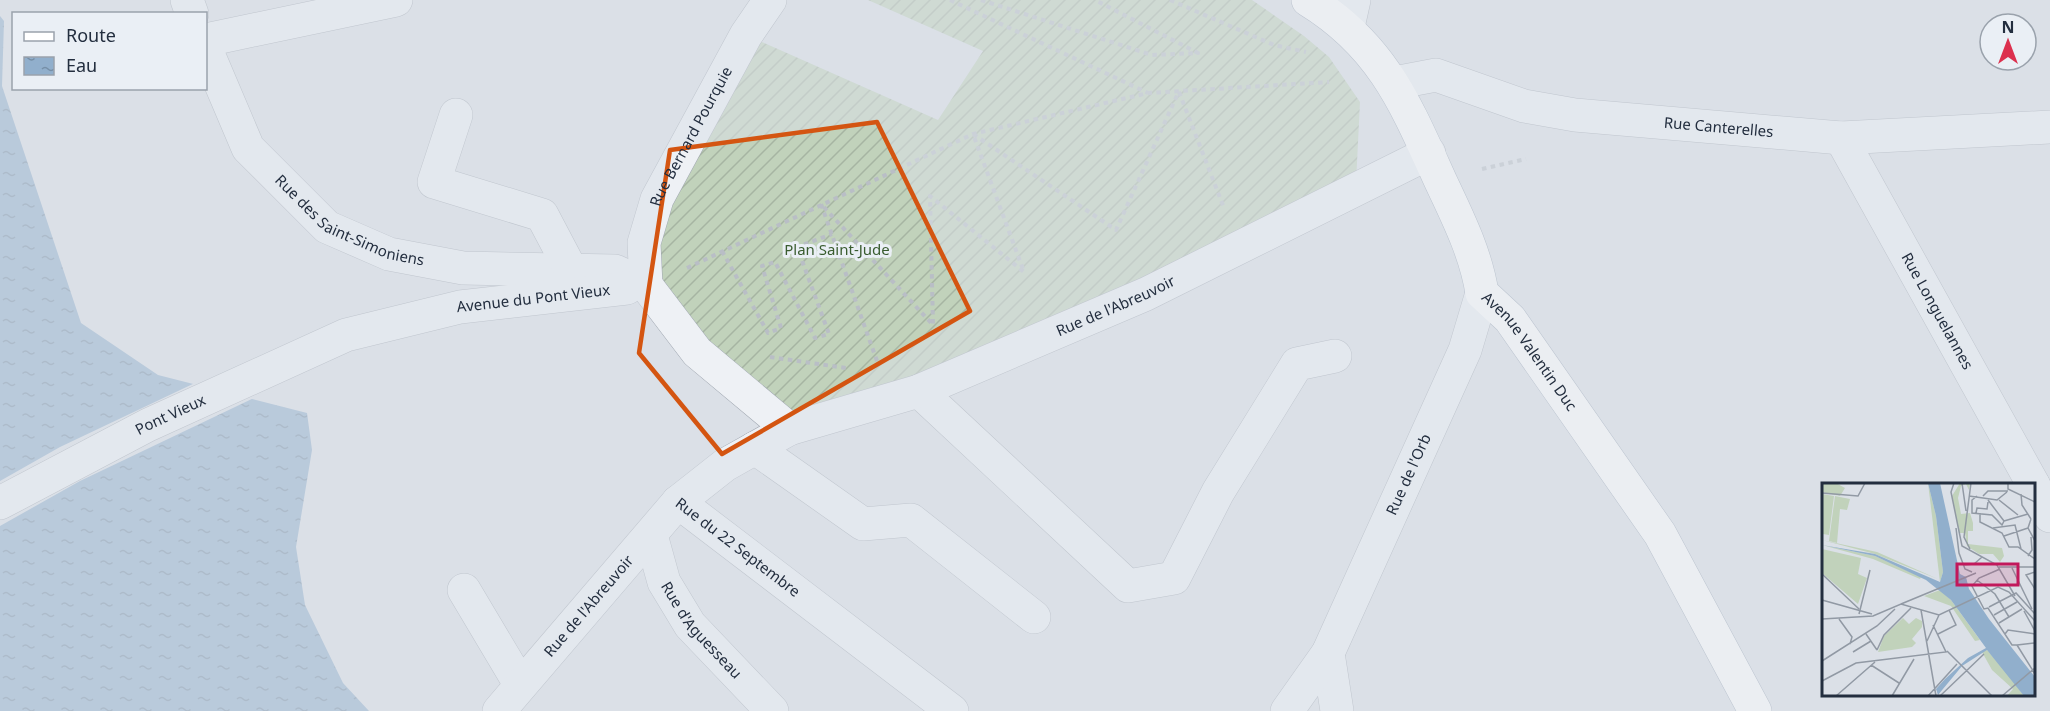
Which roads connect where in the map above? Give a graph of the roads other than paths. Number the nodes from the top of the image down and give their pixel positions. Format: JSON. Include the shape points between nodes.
{"nodes":[{"id":1,"x":396,"y":0,"type":"edge"},
{"id":2,"x":770,"y":0,"type":"edge"},
{"id":3,"x":1308,"y":0,"type":"edge"},
{"id":4,"x":1351,"y":13,"type":"edge"},
{"id":5,"x":207,"y":40,"type":"edge"},
{"id":6,"x":207,"y":51,"type":"edge"},
{"id":7,"x":1394,"y":82,"type":"junction"},
{"id":8,"x":456,"y":115,"type":"dead end"},
{"id":9,"x":2050,"y":127,"type":"edge"},
{"id":10,"x":1841,"y":138,"type":"junction"},
{"id":11,"x":1429,"y":153,"type":"junction"},
{"id":12,"x":571,"y":270,"type":"junction"},
{"id":13,"x":646,"y":285,"type":"junction"},
{"id":14,"x":1482,"y":294,"type":"junction"},
{"id":15,"x":346,"y":335,"type":"joint"},
{"id":16,"x":1335,"y":356,"type":"dead end"},
{"id":17,"x":919,"y":391,"type":"junction"},
{"id":18,"x":789,"y":429,"type":"junction"},
{"id":19,"x":755,"y":448,"type":"junction"},
{"id":20,"x":2032,"y":483,"type":"edge"},
{"id":21,"x":2035,"y":489,"type":"edge"},
{"id":22,"x":678,"y":502,"type":"junction"},
{"id":23,"x":0,"y":503,"type":"edge"},
{"id":24,"x":2050,"y":516,"type":"edge"},
{"id":25,"x":651,"y":536,"type":"junction"},
{"id":26,"x":464,"y":590,"type":"dead end"},
{"id":27,"x":1034,"y":617,"type":"dead end"},
{"id":28,"x":1328,"y":652,"type":"junction"},
{"id":29,"x":520,"y":684,"type":"junction"},
{"id":30,"x":499,"y":711,"type":"edge"},
{"id":31,"x":772,"y":711,"type":"edge"},
{"id":32,"x":952,"y":711,"type":"edge"},
{"id":33,"x":1287,"y":711,"type":"edge"},
{"id":34,"x":1337,"y":711,"type":"edge"},
{"id":35,"x":1755,"y":711,"type":"edge"}],
"edges":[{"from":1,"to":5,"type":"street"},
{"from":2,"to":13,"type":"street","name":"Rue Bernard Pourquie","via":[[746,35],[657,199],[644,243]]},
{"from":3,"to":4,"type":"main road","name":"Avenue Valentin Duc"},
{"from":4,"to":7,"type":"main road","name":"Avenue Valentin Duc"},
{"from":6,"to":12,"type":"street","name":"Rue des Saint-Simoniens","via":[[248,148],[327,227],[389,254],[463,268]]},
{"from":7,"to":10,"type":"street","name":"Rue Canterelles","via":[[1436,75],[1524,106],[1575,115]]},
{"from":7,"to":11,"type":"main road","name":"Avenue Valentin Duc"},
{"from":8,"to":12,"type":"street","via":[[434,182],[542,215]]},
{"from":9,"to":10,"type":"street","name":"Rue Canterelles"},
{"from":10,"to":20,"type":"street","name":"Rue Longuelannes"},
{"from":11,"to":14,"type":"main road","name":"Avenue Valentin Duc","via":[[1478,267]]},
{"from":11,"to":17,"type":"street","name":"Rue de l'Abreuvoir","via":[[1146,294]]},
{"from":12,"to":13,"type":"street","name":"Avenue du Pont Vieux","via":[[615,271]]},
{"from":13,"to":15,"type":"street","name":"Avenue du Pont Vieux","via":[[460,307]]},
{"from":13,"to":18,"type":"street","via":[[697,352]]},
{"from":14,"to":28,"type":"street","name":"Rue de l'Orb","via":[[1465,350]]},
{"from":14,"to":35,"type":"main road","name":"Avenue Valentin Duc","via":[[1510,319],[1659,534]]},
{"from":15,"to":23,"type":"street","name":"Pont Vieux","via":[[148,425]]},
{"from":16,"to":17,"type":"street","via":[[1297,364],[1218,492],[1174,578],[1128,586]]},
{"from":17,"to":18,"type":"street","name":"Rue de l'Abreuvoir"},
{"from":18,"to":19,"type":"street","name":"Rue du 22 Septembre"},
{"from":19,"to":22,"type":"street","name":"Rue du 22 Septembre","via":[[725,465]]},
{"from":19,"to":27,"type":"street","via":[[864,524],[911,520]]},
{"from":21,"to":24,"type":"street","name":"Rue Longuelannes"},
{"from":22,"to":25,"type":"street","name":"Rue de l'Abreuvoir"},
{"from":22,"to":32,"type":"street","name":"Rue du 22 Septembre"},
{"from":25,"to":29,"type":"street","name":"Rue de l'Abreuvoir"},
{"from":25,"to":31,"type":"street","name":"Rue d'Aguesseau","via":[[664,582],[690,626]]},
{"from":26,"to":29,"type":"street"},
{"from":28,"to":33,"type":"street","name":"Rue de l'Orb"},
{"from":28,"to":34,"type":"street"},
{"from":29,"to":30,"type":"street","name":"Rue de l'Abreuvoir"}]}
